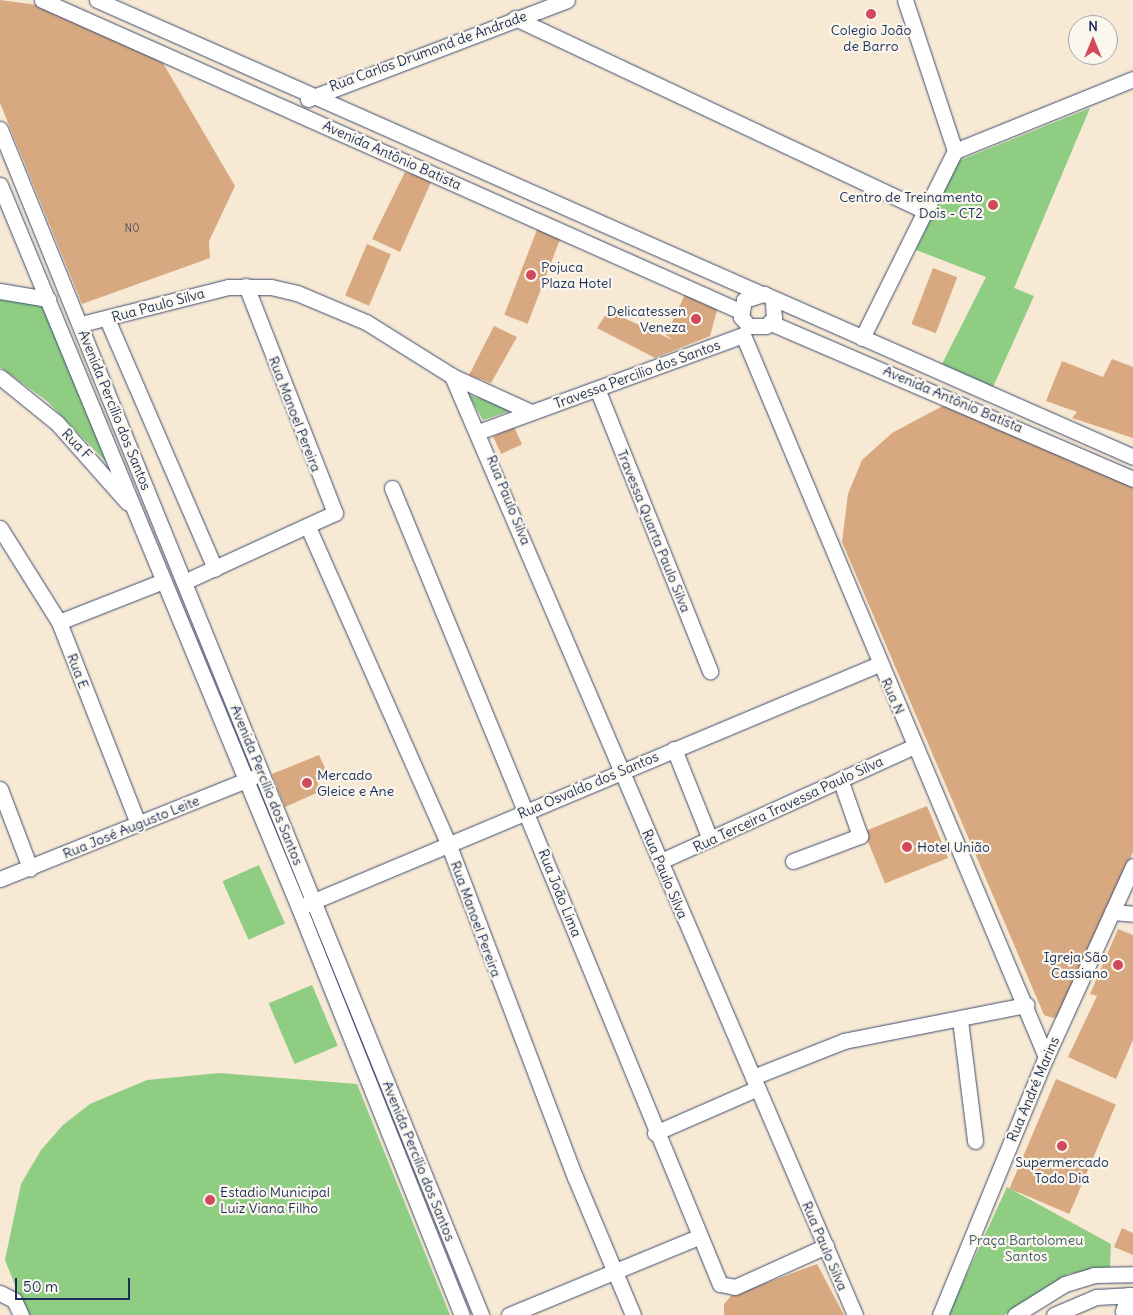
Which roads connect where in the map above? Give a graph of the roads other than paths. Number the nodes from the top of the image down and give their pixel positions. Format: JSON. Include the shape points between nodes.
{"nodes":[{"id":1,"x":42,"y":0,"type":"edge"},
{"id":2,"x":97,"y":0,"type":"edge"},
{"id":3,"x":567,"y":0,"type":"edge"},
{"id":4,"x":905,"y":0,"type":"edge"},
{"id":5,"x":515,"y":18,"type":"junction"},
{"id":6,"x":1133,"y":79,"type":"edge"},
{"id":7,"x":310,"y":95,"type":"junction"},
{"id":8,"x":300,"y":114,"type":"junction"},
{"id":9,"x":0,"y":129,"type":"edge"},
{"id":10,"x":954,"y":151,"type":"junction"},
{"id":11,"x":24,"y":186,"type":"junction"},
{"id":12,"x":2,"y":189,"type":"edge"},
{"id":13,"x":928,"y":212,"type":"junction"},
{"id":14,"x":52,"y":256,"type":"junction"},
{"id":15,"x":33,"y":263,"type":"junction"},
{"id":16,"x":246,"y":286,"type":"junction"},
{"id":17,"x":0,"y":291,"type":"edge"},
{"id":18,"x":759,"y":293,"type":"junction"},
{"id":19,"x":71,"y":300,"type":"junction"},
{"id":20,"x":50,"y":302,"type":"junction"},
{"id":21,"x":773,"y":302,"type":"junction"},
{"id":22,"x":740,"y":311,"type":"junction"},
{"id":23,"x":107,"y":319,"type":"junction"},
{"id":24,"x":771,"y":323,"type":"junction"},
{"id":25,"x":81,"y":324,"type":"junction"},
{"id":26,"x":746,"y":330,"type":"junction"},
{"id":27,"x":862,"y":338,"type":"junction"},
{"id":28,"x":938,"y":372,"type":"junction"},
{"id":29,"x":452,"y":376,"type":"junction"},
{"id":30,"x":0,"y":377,"type":"edge"},
{"id":31,"x":930,"y":388,"type":"junction"},
{"id":32,"x":598,"y":391,"type":"junction"},
{"id":33,"x":531,"y":412,"type":"junction"},
{"id":34,"x":478,"y":432,"type":"junction"},
{"id":35,"x":1133,"y":457,"type":"edge"},
{"id":36,"x":1133,"y":479,"type":"edge"},
{"id":37,"x":392,"y":488,"type":"dead end"},
{"id":38,"x":158,"y":517,"type":"junction"},
{"id":39,"x":141,"y":522,"type":"junction"},
{"id":40,"x":308,"y":527,"type":"junction"},
{"id":41,"x":0,"y":528,"type":"edge"},
{"id":42,"x":215,"y":569,"type":"junction"},
{"id":43,"x":163,"y":581,"type":"junction"},
{"id":44,"x":184,"y":582,"type":"junction"},
{"id":45,"x":59,"y":622,"type":"junction"},
{"id":46,"x":879,"y":664,"type":"junction"},
{"id":47,"x":710,"y":671,"type":"dead end"},
{"id":48,"x":915,"y":746,"type":"junction"},
{"id":49,"x":674,"y":749,"type":"junction"},
{"id":50,"x":620,"y":771,"type":"junction"},
{"id":51,"x":262,"y":774,"type":"junction"},
{"id":52,"x":840,"y":779,"type":"junction"},
{"id":53,"x":243,"y":781,"type":"junction"},
{"id":54,"x":0,"y":789,"type":"edge"},
{"id":55,"x":528,"y":810,"type":"junction"},
{"id":56,"x":138,"y":824,"type":"junction"},
{"id":57,"x":710,"y":840,"type":"junction"},
{"id":58,"x":448,"y":843,"type":"junction"},
{"id":59,"x":793,"y":861,"type":"dead end"},
{"id":60,"x":660,"y":862,"type":"junction"},
{"id":61,"x":1133,"y":866,"type":"edge"},
{"id":62,"x":30,"y":868,"type":"junction"},
{"id":63,"x":0,"y":879,"type":"edge"},
{"id":64,"x":314,"y":900,"type":"junction"},
{"id":65,"x":299,"y":908,"type":"junction"},
{"id":66,"x":1112,"y":912,"type":"junction"},
{"id":67,"x":1133,"y":914,"type":"edge"},
{"id":68,"x":1028,"y":1012,"type":"junction"},
{"id":69,"x":1063,"y":1018,"type":"junction"},
{"id":70,"x":960,"y":1020,"type":"junction"},
{"id":71,"x":371,"y":1042,"type":"junction"},
{"id":72,"x":356,"y":1048,"type":"junction"},
{"id":73,"x":1046,"y":1057,"type":"junction"},
{"id":74,"x":756,"y":1083,"type":"junction"},
{"id":75,"x":655,"y":1133,"type":"junction"},
{"id":76,"x":975,"y":1141,"type":"dead end"},
{"id":77,"x":698,"y":1237,"type":"junction"},
{"id":78,"x":826,"y":1246,"type":"junction"},
{"id":79,"x":616,"y":1274,"type":"junction"},
{"id":80,"x":1133,"y":1274,"type":"edge"},
{"id":81,"x":0,"y":1293,"type":"edge"},
{"id":82,"x":1130,"y":1295,"type":"edge"},
{"id":83,"x":1133,"y":1314,"type":"edge"},
{"id":84,"x":21,"y":1315,"type":"edge"},
{"id":85,"x":462,"y":1315,"type":"edge"},
{"id":86,"x":481,"y":1315,"type":"edge"},
{"id":87,"x":510,"y":1315,"type":"edge"},
{"id":88,"x":633,"y":1315,"type":"edge"},
{"id":89,"x":855,"y":1315,"type":"edge"},
{"id":90,"x":940,"y":1315,"type":"edge"},
{"id":91,"x":1015,"y":1315,"type":"edge"},
{"id":92,"x":1054,"y":1315,"type":"edge"}],
"edges":[{"from":1,"to":8,"type":"street","name":"Avenida Antônio Batista"},
{"from":2,"to":7,"type":"street","name":"Avenida Antônio Batista"},
{"from":3,"to":5,"type":"street","name":"Rua Carlos Drumond de Andrade"},
{"from":4,"to":10,"type":"street"},
{"from":5,"to":7,"type":"street","name":"Rua Carlos Drumond de Andrade"},
{"from":5,"to":13,"type":"street"},
{"from":6,"to":10,"type":"street"},
{"from":7,"to":8,"type":"street"},
{"from":7,"to":18,"type":"street","name":"Avenida Antônio Batista"},
{"from":8,"to":22,"type":"street","name":"Avenida Antônio Batista"},
{"from":9,"to":11,"type":"street","name":"Avenida Percílio dos Santos"},
{"from":10,"to":13,"type":"street"},
{"from":11,"to":12,"type":"street"},
{"from":11,"to":14,"type":"street","name":"Avenida Percílio dos Santos"},
{"from":12,"to":15,"type":"street","name":"Avenida Percílio dos Santos"},
{"from":13,"to":27,"type":"street"},
{"from":14,"to":15,"type":"street"},
{"from":14,"to":19,"type":"street","name":"Avenida Percílio dos Santos"},
{"from":15,"to":20,"type":"street","name":"Avenida Percílio dos Santos"},
{"from":16,"to":23,"type":"street","name":"Rua Paulo Silva"},
{"from":16,"to":29,"type":"street","name":"Rua Paulo Silva","via":[[297,293],[343,312],[398,338]]},
{"from":16,"to":40,"type":"street","name":"Rua Manoel Pereira","via":[[335,514]]},
{"from":17,"to":20,"type":"street"},
{"from":18,"to":21,"type":"street","name":"Avenida Antônio Batista"},
{"from":18,"to":22,"type":"street","via":[[744,300]]},
{"from":19,"to":20,"type":"street"},
{"from":19,"to":25,"type":"street","name":"Avenida Percílio dos Santos"},
{"from":20,"to":39,"type":"street","name":"Avenida Percílio dos Santos"},
{"from":21,"to":24,"type":"street"},
{"from":21,"to":27,"type":"street","name":"Avenida Antônio Batista"},
{"from":22,"to":26,"type":"street"},
{"from":23,"to":25,"type":"street","name":"Rua Paulo Silva"},
{"from":23,"to":42,"type":"street"},
{"from":24,"to":26,"type":"street"},
{"from":24,"to":31,"type":"street","name":"Avenida Antônio Batista"},
{"from":25,"to":38,"type":"street","name":"Avenida Percílio dos Santos"},
{"from":26,"to":32,"type":"street","name":"Travessa Percilio dos Santos"},
{"from":26,"to":46,"type":"street","name":"Rua N"},
{"from":27,"to":28,"type":"street","name":"Avenida Antônio Batista"},
{"from":28,"to":31,"type":"street"},
{"from":28,"to":35,"type":"street","name":"Avenida Antônio Batista"},
{"from":29,"to":33,"type":"street","name":"Rua Paulo Silva"},
{"from":29,"to":34,"type":"street","name":"Rua Paulo Silva"},
{"from":30,"to":39,"type":"street","name":"Rua F","via":[[57,422],[107,475]]},
{"from":31,"to":36,"type":"street","name":"Avenida Antônio Batista"},
{"from":32,"to":33,"type":"street","name":"Travessa Percilio dos Santos"},
{"from":32,"to":47,"type":"street","name":"Travessa Quarta Paulo Silva"},
{"from":33,"to":34,"type":"street"},
{"from":34,"to":50,"type":"street","name":"Rua Paulo Silva"},
{"from":37,"to":55,"type":"street","name":"Rua João Lima"},
{"from":38,"to":39,"type":"street"},
{"from":38,"to":44,"type":"street","name":"Avenida Percílio dos Santos"},
{"from":39,"to":43,"type":"street","name":"Avenida Percílio dos Santos"},
{"from":40,"to":42,"type":"street","name":"Rua Manoel Pereira"},
{"from":40,"to":58,"type":"street","name":"Rua Manoel Pereira"},
{"from":41,"to":45,"type":"street","name":"Rua E"},
{"from":42,"to":44,"type":"street","name":"Rua Manoel Pereira"},
{"from":43,"to":45,"type":"street"},
{"from":43,"to":53,"type":"street","name":"Avenida Percílio dos Santos"},
{"from":44,"to":51,"type":"street","name":"Avenida Percílio dos Santos"},
{"from":45,"to":56,"type":"street","name":"Rua E"},
{"from":46,"to":48,"type":"street","name":"Rua N"},
{"from":46,"to":49,"type":"street","name":"Rua Osvaldo dos Santos"},
{"from":48,"to":52,"type":"street","name":"Rua Terceira Travessa Paulo Silva"},
{"from":48,"to":68,"type":"street","name":"Rua N"},
{"from":49,"to":50,"type":"street","name":"Rua Osvaldo dos Santos"},
{"from":49,"to":57,"type":"street"},
{"from":50,"to":55,"type":"street","name":"Rua Osvaldo dos Santos"},
{"from":50,"to":60,"type":"street","name":"Rua Paulo Silva"},
{"from":51,"to":53,"type":"street","name":"Rua José Augusto Leite"},
{"from":51,"to":64,"type":"street","name":"Avenida Percílio dos Santos"},
{"from":52,"to":57,"type":"street","name":"Rua Terceira Travessa Paulo Silva"},
{"from":52,"to":59,"type":"street","via":[[860,836]]},
{"from":53,"to":56,"type":"street","name":"Rua José Augusto Leite"},
{"from":53,"to":65,"type":"street","name":"Avenida Percílio dos Santos"},
{"from":54,"to":62,"type":"street"},
{"from":55,"to":58,"type":"street","name":"Rua Osvaldo dos Santos"},
{"from":55,"to":75,"type":"street","name":"Rua João Lima"},
{"from":56,"to":62,"type":"street","name":"Rua José Augusto Leite"},
{"from":57,"to":60,"type":"street","name":"Rua Terceira Travessa Paulo Silva"},
{"from":58,"to":64,"type":"street","name":"Rua Osvaldo dos Santos"},
{"from":58,"to":79,"type":"street","name":"Rua Manoel Pereira"},
{"from":60,"to":74,"type":"street","name":"Rua Paulo Silva"},
{"from":61,"to":66,"type":"street","name":"Rua André Marins"},
{"from":62,"to":63,"type":"street","name":"Rua José Augusto Leite"},
{"from":64,"to":65,"type":"street","name":"Rua Osvaldo dos Santos"},
{"from":64,"to":71,"type":"street","name":"Avenida Percílio dos Santos"},
{"from":65,"to":72,"type":"street","name":"Avenida Percílio dos Santos"},
{"from":66,"to":67,"type":"street"},
{"from":66,"to":69,"type":"street","name":"Rua André Marins"},
{"from":68,"to":69,"type":"street","via":[[1048,1025]]},
{"from":68,"to":70,"type":"street"},
{"from":68,"to":73,"type":"street","name":"Rua N"},
{"from":69,"to":73,"type":"street","name":"Rua André Marins"},
{"from":70,"to":74,"type":"street","via":[[844,1041]]},
{"from":70,"to":76,"type":"street"},
{"from":71,"to":72,"type":"street"},
{"from":71,"to":86,"type":"street","name":"Avenida Percílio dos Santos"},
{"from":72,"to":85,"type":"street","name":"Avenida Percílio dos Santos"},
{"from":73,"to":90,"type":"street","name":"Rua André Marins"},
{"from":74,"to":75,"type":"street"},
{"from":74,"to":78,"type":"street","name":"Rua Paulo Silva"},
{"from":75,"to":77,"type":"street","name":"Rua João Lima"},
{"from":77,"to":78,"type":"street","name":"Rua João Lima","via":[[720,1284],[735,1287]]},
{"from":77,"to":79,"type":"street"},
{"from":78,"to":89,"type":"street","name":"Rua Paulo Silva"},
{"from":79,"to":87,"type":"street"},
{"from":79,"to":88,"type":"street","name":"Rua Manoel Pereira"},
{"from":80,"to":91,"type":"street","via":[[1094,1275],[1065,1284]]},
{"from":81,"to":84,"type":"street","via":[[14,1300]]},
{"from":82,"to":83,"type":"street","via":[[1123,1311]]},
{"from":82,"to":92,"type":"street","via":[[1096,1297]]}]}
